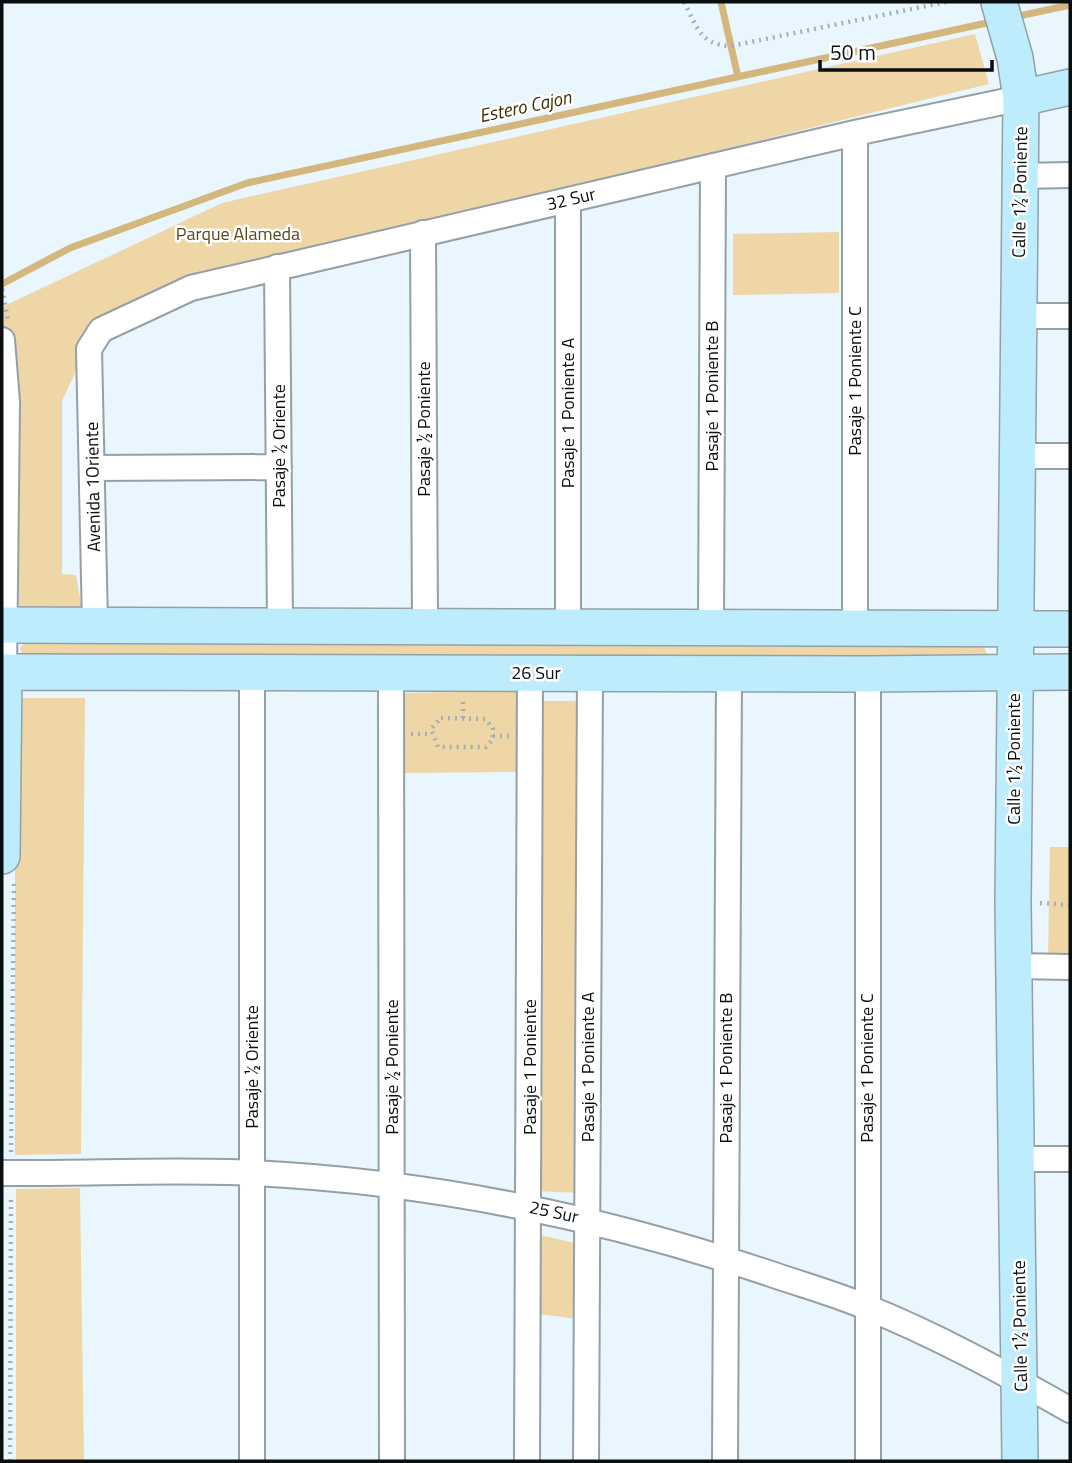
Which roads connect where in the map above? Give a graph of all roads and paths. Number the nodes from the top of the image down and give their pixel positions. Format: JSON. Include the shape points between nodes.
{"nodes":[{"id":1,"x":684,"y":2,"type":"edge"},
{"id":2,"x":946,"y":2,"type":"edge"},
{"id":3,"x":999,"y":2,"type":"edge"},
{"id":4,"x":1070,"y":87,"type":"edge"},
{"id":5,"x":1021,"y":97,"type":"junction"},
{"id":6,"x":855,"y":132,"type":"junction"},
{"id":7,"x":713,"y":166,"type":"junction"},
{"id":8,"x":1070,"y":175,"type":"edge"},
{"id":9,"x":1020,"y":176,"type":"junction"},
{"id":10,"x":568,"y":200,"type":"junction"},
{"id":11,"x":423,"y":233,"type":"junction"},
{"id":12,"x":277,"y":267,"type":"junction"},
{"id":13,"x":2,"y":289,"type":"edge"},
{"id":14,"x":1018,"y":316,"type":"junction"},
{"id":15,"x":1070,"y":316,"type":"edge"},
{"id":16,"x":6,"y":335,"type":"edge"},
{"id":17,"x":89,"y":349,"type":"joint"},
{"id":18,"x":1017,"y":456,"type":"junction"},
{"id":19,"x":1070,"y":456,"type":"edge"},
{"id":20,"x":279,"y":467,"type":"junction"},
{"id":21,"x":93,"y":468,"type":"junction"},
{"id":22,"x":95,"y":624,"type":"junction"},
{"id":23,"x":3,"y":625,"type":"edge"},
{"id":24,"x":280,"y":625,"type":"junction"},
{"id":25,"x":425,"y":625,"type":"junction"},
{"id":26,"x":568,"y":625,"type":"junction"},
{"id":27,"x":711,"y":627,"type":"junction"},
{"id":28,"x":855,"y":629,"type":"junction"},
{"id":29,"x":1015,"y":629,"type":"junction"},
{"id":30,"x":1070,"y":629,"type":"edge"},
{"id":31,"x":1014,"y":670,"type":"junction"},
{"id":32,"x":3,"y":672,"type":"edge"},
{"id":33,"x":1070,"y":672,"type":"edge"},
{"id":34,"x":252,"y":673,"type":"junction"},
{"id":35,"x":391,"y":673,"type":"junction"},
{"id":36,"x":530,"y":673,"type":"junction"},
{"id":37,"x":590,"y":674,"type":"junction"},
{"id":38,"x":729,"y":674,"type":"junction"},
{"id":39,"x":868,"y":674,"type":"junction"},
{"id":40,"x":486,"y":747,"type":"joint"},
{"id":41,"x":8,"y":867,"type":"edge"},
{"id":42,"x":1013,"y":966,"type":"junction"},
{"id":43,"x":1070,"y":967,"type":"edge"},
{"id":44,"x":1017,"y":1159,"type":"junction"},
{"id":45,"x":1070,"y":1159,"type":"edge"},
{"id":46,"x":7,"y":1173,"type":"edge"},
{"id":47,"x":252,"y":1173,"type":"junction"},
{"id":48,"x":392,"y":1185,"type":"junction"},
{"id":49,"x":530,"y":1206,"type":"junction"},
{"id":50,"x":587,"y":1219,"type":"junction"},
{"id":51,"x":724,"y":1258,"type":"junction"},
{"id":52,"x":866,"y":1307,"type":"junction"},
{"id":53,"x":1021,"y":1382,"type":"junction"},
{"id":54,"x":1070,"y":1410,"type":"edge"},
{"id":55,"x":10,"y":1461,"type":"edge"},
{"id":56,"x":252,"y":1461,"type":"edge"},
{"id":57,"x":392,"y":1461,"type":"edge"},
{"id":58,"x":527,"y":1461,"type":"edge"},
{"id":59,"x":586,"y":1461,"type":"edge"},
{"id":60,"x":725,"y":1461,"type":"edge"},
{"id":61,"x":868,"y":1461,"type":"edge"},
{"id":62,"x":1020,"y":1461,"type":"edge"}],
"edges":[{"from":1,"to":2,"type":"path","via":[[703,37],[715,46],[731,46]]},
{"from":3,"to":5,"type":"street","name":"Calle 1½ Poniente"},
{"from":4,"to":5,"type":"street","name":"32 Sur"},
{"from":5,"to":6,"type":"street","name":"32 Sur"},
{"from":5,"to":9,"type":"street","name":"Calle 1½ Poniente"},
{"from":6,"to":7,"type":"street","name":"32 Sur"},
{"from":6,"to":28,"type":"street","name":"Pasaje 1 Poniente C"},
{"from":7,"to":10,"type":"street","name":"32 Sur"},
{"from":7,"to":27,"type":"street","name":"Pasaje 1 Poniente B"},
{"from":8,"to":9,"type":"street"},
{"from":9,"to":14,"type":"street","name":"Calle 1½ Poniente"},
{"from":10,"to":11,"type":"street","name":"32 Sur"},
{"from":10,"to":26,"type":"street","name":"Pasaje 1 Poniente A"},
{"from":11,"to":12,"type":"street","name":"32 Sur"},
{"from":11,"to":25,"type":"street","name":"Pasaje ½ Poniente"},
{"from":12,"to":17,"type":"street","name":"32 Sur","via":[[167,297],[101,330]]},
{"from":12,"to":20,"type":"street","name":"Pasaje ½ Oriente"},
{"from":13,"to":16,"type":"path"},
{"from":14,"to":15,"type":"street"},
{"from":14,"to":18,"type":"street","name":"Calle 1½ Poniente"},
{"from":16,"to":23,"type":"street"},
{"from":17,"to":21,"type":"street","name":"Avenida 1Oriente"},
{"from":18,"to":19,"type":"street"},
{"from":18,"to":29,"type":"street","name":"Calle 1½ Poniente"},
{"from":20,"to":21,"type":"street"},
{"from":20,"to":24,"type":"street","name":"Pasaje ½ Oriente"},
{"from":21,"to":22,"type":"street","name":"Avenida 1Oriente"},
{"from":22,"to":23,"type":"street"},
{"from":22,"to":24,"type":"street"},
{"from":23,"to":32,"type":"street"},
{"from":24,"to":25,"type":"street"},
{"from":25,"to":26,"type":"street"},
{"from":26,"to":27,"type":"street"},
{"from":27,"to":28,"type":"street"},
{"from":28,"to":29,"type":"street"},
{"from":29,"to":30,"type":"street"},
{"from":29,"to":31,"type":"street","name":"Calle 1½ Poniente"},
{"from":31,"to":33,"type":"street","name":"26 Sur"},
{"from":31,"to":39,"type":"street","name":"26 Sur"},
{"from":31,"to":42,"type":"street","name":"Calle 1½ Poniente"},
{"from":32,"to":34,"type":"street","name":"26 Sur"},
{"from":32,"to":41,"type":"street"},
{"from":34,"to":35,"type":"street","name":"26 Sur"},
{"from":34,"to":47,"type":"street","name":"Pasaje ½ Oriente"},
{"from":35,"to":36,"type":"street","name":"26 Sur"},
{"from":35,"to":48,"type":"street","name":"Pasaje ½ Poniente"},
{"from":36,"to":37,"type":"street","name":"26 Sur"},
{"from":36,"to":49,"type":"street","name":"Pasaje 1 Poniente"},
{"from":37,"to":38,"type":"street","name":"26 Sur"},
{"from":37,"to":50,"type":"street","name":"Pasaje 1 Poniente A"},
{"from":38,"to":39,"type":"street","name":"26 Sur"},
{"from":38,"to":51,"type":"street","name":"Pasaje 1 Poniente B"},
{"from":39,"to":52,"type":"street","name":"Pasaje 1 Poniente C"},
{"from":40,"to":40,"type":"path","via":[[438,747],[431,729],[441,718],[482,718],[494,728]]},
{"from":41,"to":46,"type":"path"},
{"from":42,"to":43,"type":"street"},
{"from":42,"to":44,"type":"street","name":"Calle 1½ Poniente"},
{"from":44,"to":45,"type":"street"},
{"from":44,"to":53,"type":"street","name":"Calle 1½ Poniente"},
{"from":46,"to":47,"type":"street","name":"25 Sur"},
{"from":46,"to":55,"type":"path"},
{"from":47,"to":48,"type":"street","name":"25 Sur"},
{"from":47,"to":56,"type":"street","name":"Pasaje ½ Oriente"},
{"from":48,"to":49,"type":"street","name":"25 Sur"},
{"from":48,"to":57,"type":"street","name":"Pasaje ½ Poniente"},
{"from":49,"to":50,"type":"street","name":"25 Sur"},
{"from":49,"to":58,"type":"street","name":"Pasaje 1 Poniente"},
{"from":50,"to":51,"type":"street","name":"25 Sur"},
{"from":50,"to":59,"type":"street","name":"Pasaje 1 Poniente A"},
{"from":51,"to":52,"type":"street","name":"25 Sur"},
{"from":51,"to":60,"type":"street","name":"Pasaje 1 Poniente B"},
{"from":52,"to":53,"type":"street","name":"25 Sur"},
{"from":52,"to":61,"type":"street","name":"Pasaje 1 Poniente C"},
{"from":53,"to":54,"type":"street","name":"25 Sur"},
{"from":53,"to":62,"type":"street","name":"Calle 1½ Poniente"}]}
